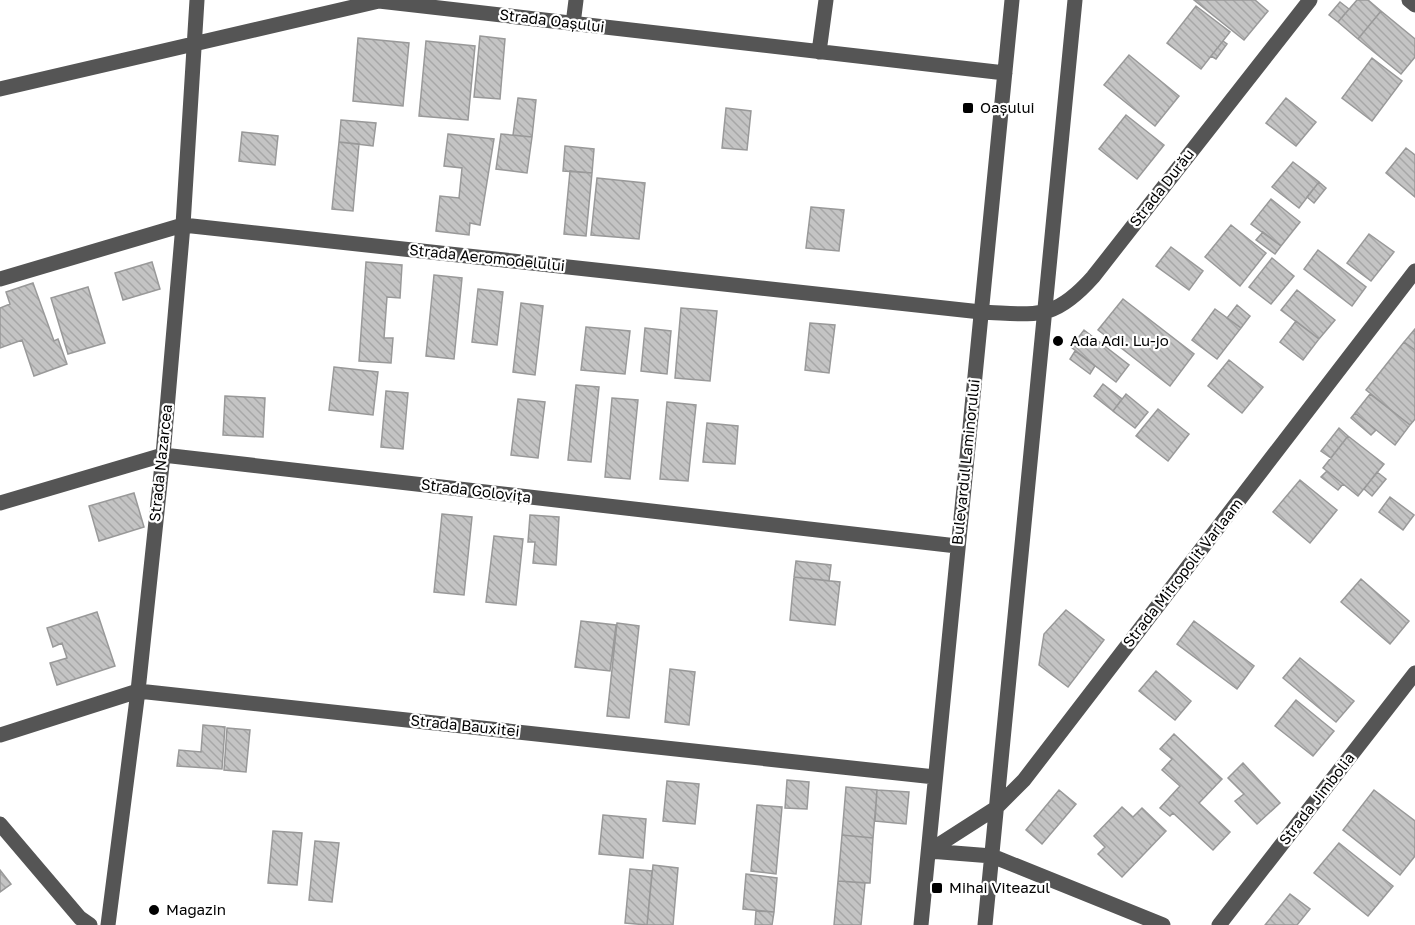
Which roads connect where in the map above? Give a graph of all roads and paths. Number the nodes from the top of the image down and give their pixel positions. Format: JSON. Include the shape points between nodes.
{"nodes":[{"id":1,"x":197,"y":0,"type":"edge"},
{"id":2,"x":576,"y":0,"type":"edge"},
{"id":3,"x":826,"y":0,"type":"edge"},
{"id":4,"x":1012,"y":0,"type":"edge"},
{"id":5,"x":1075,"y":0,"type":"edge"},
{"id":6,"x":1310,"y":0,"type":"edge"},
{"id":7,"x":1408,"y":0,"type":"edge"},
{"id":8,"x":379,"y":1,"type":"edge"},
{"id":9,"x":1415,"y":5,"type":"edge"},
{"id":10,"x":573,"y":24,"type":"junction"},
{"id":11,"x":195,"y":44,"type":"junction"},
{"id":12,"x":819,"y":52,"type":"junction"},
{"id":13,"x":1005,"y":74,"type":"junction"},
{"id":14,"x":0,"y":89,"type":"edge"},
{"id":15,"x":183,"y":225,"type":"junction"},
{"id":16,"x":1415,"y":271,"type":"edge"},
{"id":17,"x":0,"y":279,"type":"edge"},
{"id":18,"x":981,"y":312,"type":"junction"},
{"id":19,"x":1044,"y":315,"type":"junction"},
{"id":20,"x":163,"y":455,"type":"junction"},
{"id":21,"x":0,"y":503,"type":"edge"},
{"id":22,"x":957,"y":546,"type":"junction"},
{"id":23,"x":1415,"y":673,"type":"edge"},
{"id":24,"x":138,"y":691,"type":"junction"},
{"id":25,"x":0,"y":735,"type":"edge"},
{"id":26,"x":936,"y":777,"type":"junction"},
{"id":27,"x":996,"y":808,"type":"junction"},
{"id":28,"x":0,"y":824,"type":"edge"},
{"id":29,"x":929,"y":851,"type":"junction"},
{"id":30,"x":992,"y":856,"type":"junction"},
{"id":31,"x":90,"y":925,"type":"edge"},
{"id":32,"x":108,"y":925,"type":"edge"},
{"id":33,"x":921,"y":925,"type":"edge"},
{"id":34,"x":985,"y":925,"type":"edge"},
{"id":35,"x":1162,"y":925,"type":"edge"},
{"id":36,"x":1219,"y":925,"type":"edge"}],
"edges":[{"from":1,"to":11,"type":"street","name":"Strada Nazarcea"},
{"from":2,"to":10,"type":"street"},
{"from":3,"to":12,"type":"street"},
{"from":4,"to":13,"type":"street","name":"Bulevardul Laminorului"},
{"from":5,"to":19,"type":"street"},
{"from":6,"to":19,"type":"street","name":"Strada Durău","via":[[1093,277],[1076,296]]},
{"from":7,"to":9,"type":"street"},
{"from":8,"to":10,"type":"street","name":"Strada Oașului"},
{"from":8,"to":11,"type":"street","name":"Strada Oașului"},
{"from":10,"to":12,"type":"street","name":"Strada Oașului"},
{"from":11,"to":14,"type":"street","name":"Strada Oașului"},
{"from":11,"to":15,"type":"street","name":"Strada Nazarcea"},
{"from":12,"to":13,"type":"street","name":"Strada Oașului"},
{"from":13,"to":18,"type":"street","name":"Bulevardul Laminorului"},
{"from":15,"to":17,"type":"street","name":"Strada Aeromodelului"},
{"from":15,"to":18,"type":"street","name":"Strada Aeromodelului"},
{"from":15,"to":20,"type":"street","name":"Strada Nazarcea"},
{"from":16,"to":27,"type":"street","name":"Strada Mitropolit Varlaam","via":[[1024,780]]},
{"from":18,"to":19,"type":"street"},
{"from":18,"to":22,"type":"street","name":"Bulevardul Laminorului"},
{"from":19,"to":27,"type":"street"},
{"from":20,"to":21,"type":"street","name":"Strada Golovița"},
{"from":20,"to":22,"type":"street","name":"Strada Golovița"},
{"from":20,"to":24,"type":"street","name":"Strada Nazarcea"},
{"from":22,"to":26,"type":"street","name":"Bulevardul Laminorului"},
{"from":23,"to":36,"type":"street","name":"Strada Jimbolia"},
{"from":24,"to":25,"type":"street","name":"Strada Bauxitei"},
{"from":24,"to":26,"type":"street","name":"Strada Bauxitei"},
{"from":24,"to":32,"type":"street","name":"Strada Nazarcea"},
{"from":26,"to":29,"type":"street","name":"Bulevardul Laminorului"},
{"from":27,"to":29,"type":"street","name":"Strada Mitropolit Varlaam"},
{"from":27,"to":30,"type":"street"},
{"from":28,"to":31,"type":"street"},
{"from":29,"to":30,"type":"street"},
{"from":29,"to":33,"type":"street","name":"Bulevardul Laminorului"},
{"from":30,"to":34,"type":"street"},
{"from":30,"to":35,"type":"street"}]}
